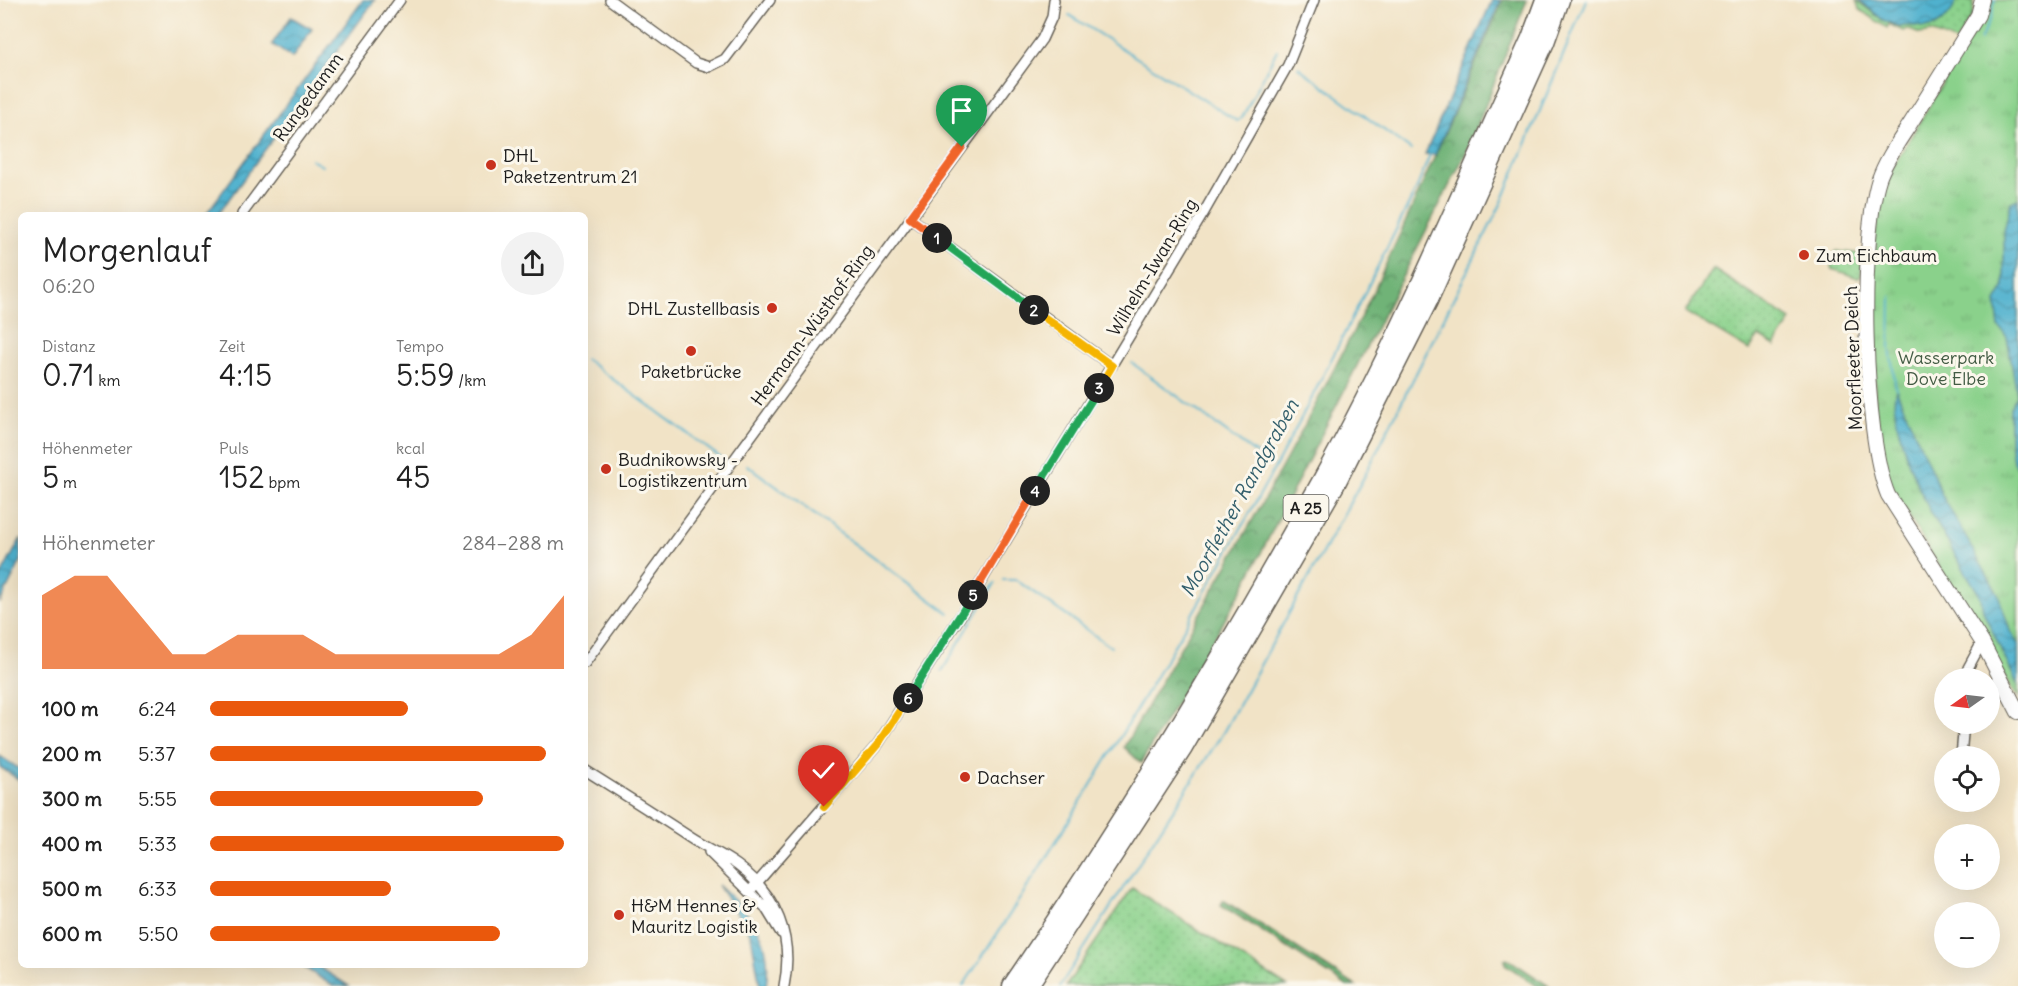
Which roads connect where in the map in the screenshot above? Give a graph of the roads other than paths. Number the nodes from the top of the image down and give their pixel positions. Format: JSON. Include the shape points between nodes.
{"nodes":[{"id":1,"x":400,"y":0,"type":"edge"},
{"id":2,"x":610,"y":0,"type":"edge"},
{"id":3,"x":770,"y":0,"type":"edge"},
{"id":4,"x":1054,"y":0,"type":"edge"},
{"id":5,"x":1314,"y":0,"type":"edge"},
{"id":6,"x":1545,"y":0,"type":"edge"},
{"id":7,"x":1560,"y":0,"type":"edge"},
{"id":8,"x":1982,"y":0,"type":"edge"},
{"id":9,"x":243,"y":212,"type":"edge"},
{"id":10,"x":910,"y":218,"type":"junction"},
{"id":11,"x":1112,"y":366,"type":"junction"},
{"id":12,"x":1982,"y":642,"type":"junction"},
{"id":13,"x":588,"y":659,"type":"edge"},
{"id":14,"x":1968,"y":668,"type":"edge"},
{"id":15,"x":2018,"y":712,"type":"edge"},
{"id":16,"x":588,"y":772,"type":"edge"},
{"id":17,"x":701,"y":844,"type":"junction"},
{"id":18,"x":758,"y":882,"type":"junction"},
{"id":19,"x":750,"y":891,"type":"junction"},
{"id":20,"x":785,"y":946,"type":"junction"},
{"id":21,"x":784,"y":986,"type":"edge"},
{"id":22,"x":1012,"y":986,"type":"edge"},
{"id":23,"x":1028,"y":986,"type":"edge"}],
"edges":[{"from":1,"to":9,"type":"street","name":"Rungedamm"},
{"from":2,"to":3,"type":"street","via":[[696,63],[709,67],[725,59]]},
{"from":4,"to":10,"type":"street","name":"Hermann-Wüsthof-Ring","via":[[1042,39]]},
{"from":5,"to":11,"type":"street","name":"Wilhelm-Iwan-Ring","via":[[1288,65]]},
{"from":6,"to":22,"type":"highway","number":"A 25","via":[[1415,296],[1323,479],[1170,740]]},
{"from":7,"to":23,"type":"highway","number":"A 25","via":[[1545,42],[1428,301],[1335,485],[1183,748]]},
{"from":8,"to":12,"type":"street","name":"Moorfleeter Deich","via":[[1978,15],[1891,154],[1880,179],[1870,241],[1868,317],[1871,420],[1881,479],[1897,513]]},
{"from":10,"to":11,"type":"street"},
{"from":10,"to":13,"type":"street","name":"Hermann-Wüsthof-Ring"},
{"from":11,"to":18,"type":"street","name":"Wilhelm-Iwan-Ring","via":[[878,744]]},
{"from":12,"to":14,"type":"street"},
{"from":12,"to":15,"type":"street","name":"Moorfleeter Deich"},
{"from":16,"to":17,"type":"street"},
{"from":17,"to":18,"type":"street"},
{"from":17,"to":19,"type":"street"},
{"from":18,"to":19,"type":"street","name":"Wilhelm-Iwan-Ring"},
{"from":18,"to":20,"type":"street","via":[[781,919]]},
{"from":19,"to":20,"type":"street","via":[[775,922]]},
{"from":20,"to":21,"type":"street"}]}
